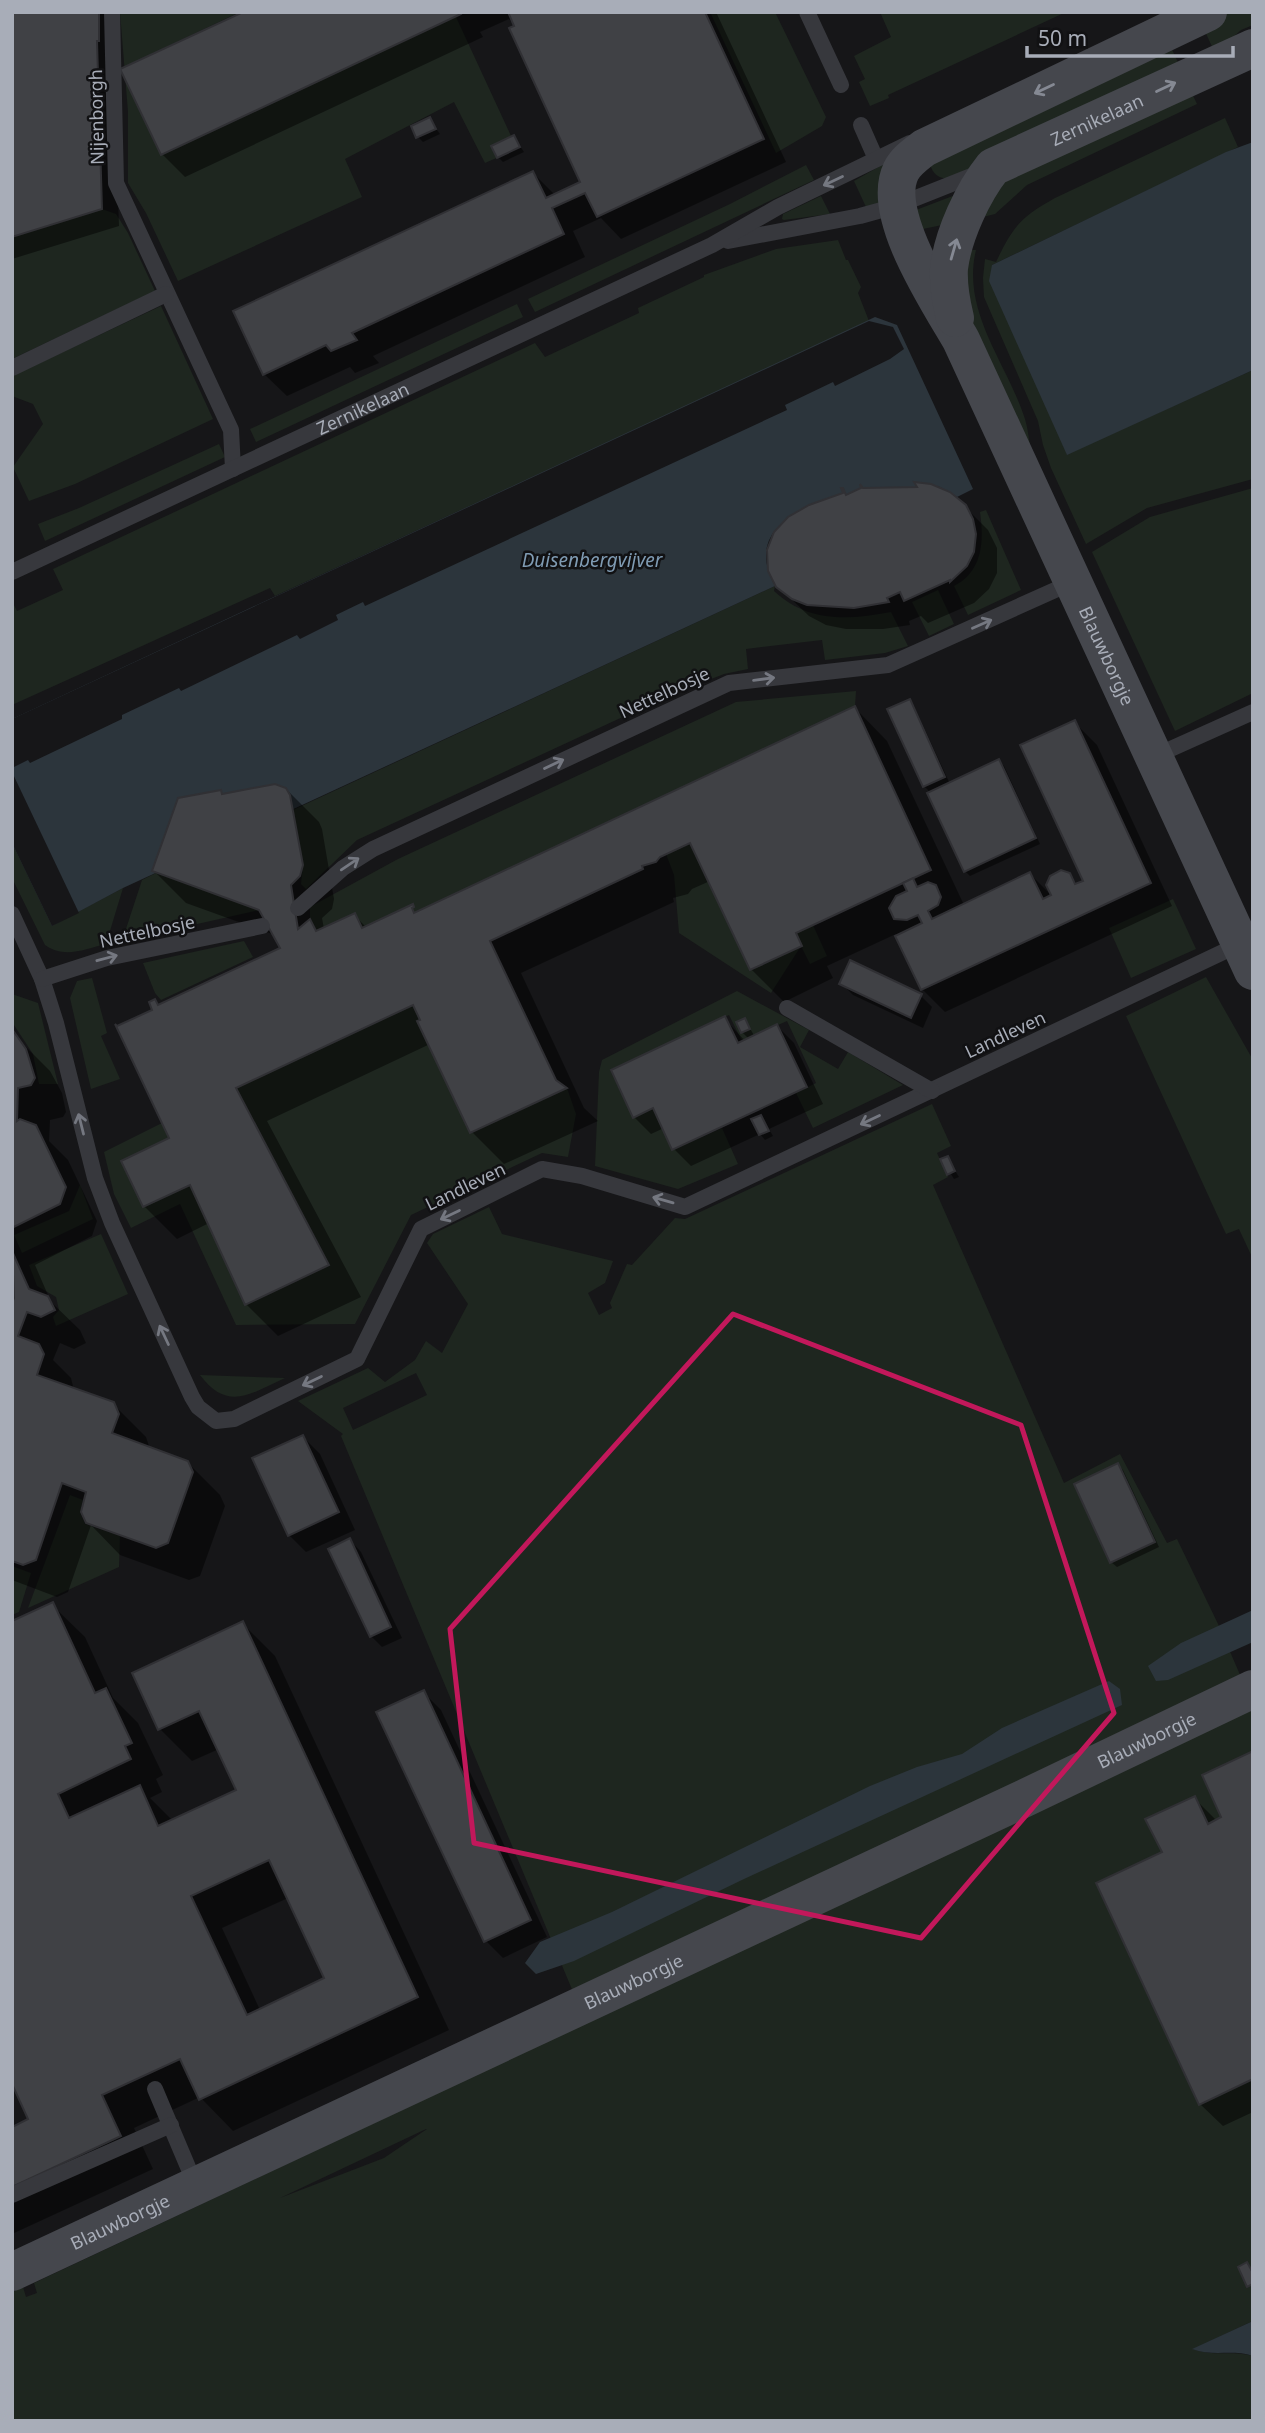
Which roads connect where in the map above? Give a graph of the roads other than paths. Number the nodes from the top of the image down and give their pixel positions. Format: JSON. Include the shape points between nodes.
{"nodes":[{"id":1,"x":112,"y":12,"type":"edge"},
{"id":2,"x":807,"y":12,"type":"edge"},
{"id":3,"x":1208,"y":12,"type":"edge"},
{"id":4,"x":1253,"y":48,"type":"edge"},
{"id":5,"x":841,"y":85,"type":"dead end"},
{"id":6,"x":861,"y":125,"type":"dead end"},
{"id":7,"x":964,"y":127,"type":"junction"},
{"id":8,"x":923,"y":148,"type":"junction"},
{"id":9,"x":876,"y":159,"type":"junction"},
{"id":10,"x":993,"y":167,"type":"junction"},
{"id":11,"x":941,"y":189,"type":"junction"},
{"id":12,"x":897,"y":206,"type":"junction"},
{"id":13,"x":712,"y":245,"type":"junction"},
{"id":14,"x":166,"y":294,"type":"junction"},
{"id":15,"x":961,"y":340,"type":"junction"},
{"id":16,"x":12,"y":368,"type":"edge"},
{"id":17,"x":233,"y":469,"type":"junction"},
{"id":18,"x":12,"y":572,"type":"edge"},
{"id":19,"x":1073,"y":582,"type":"junction"},
{"id":20,"x":1253,"y":712,"type":"edge"},
{"id":21,"x":1155,"y":757,"type":"junction"},
{"id":22,"x":298,"y":908,"type":"dead end"},
{"id":23,"x":12,"y":914,"type":"edge"},
{"id":24,"x":262,"y":926,"type":"dead end"},
{"id":25,"x":1247,"y":957,"type":"edge"},
{"id":26,"x":42,"y":979,"type":"junction"},
{"id":27,"x":788,"y":1009,"type":"dead end"},
{"id":28,"x":932,"y":1091,"type":"junction"},
{"id":29,"x":1253,"y":1689,"type":"edge"},
{"id":30,"x":155,"y":2090,"type":"dead end"},
{"id":31,"x":171,"y":2125,"type":"junction"},
{"id":32,"x":196,"y":2186,"type":"junction"},
{"id":33,"x":12,"y":2195,"type":"edge"},
{"id":34,"x":12,"y":2272,"type":"edge"}],
"edges":[{"from":1,"to":14,"type":"lane","name":"Nijenborgh","via":[[116,183]]},
{"from":2,"to":5,"type":"lane"},
{"from":3,"to":7,"type":"street","name":"Zernikelaan","one_way":true},
{"from":10,"to":4,"type":"street","name":"Zernikelaan","one_way":true},
{"from":6,"to":9,"type":"lane"},
{"from":7,"to":8,"type":"street","name":"Zernikelaan"},
{"from":7,"to":9,"type":"lane","name":"Zernikelaan","via":[[903,145]]},
{"from":8,"to":11,"type":"lane","via":[[921,175],[932,187]]},
{"from":8,"to":12,"type":"street","name":"Zernikelaan","via":[[901,171]]},
{"from":9,"to":13,"type":"lane","name":"Zernikelaan","one_way":true},
{"from":10,"to":11,"type":"lane","name":"Zernikelaan"},
{"from":15,"to":10,"type":"street","name":"Blauwborgje","one_way":true,"via":[[949,267],[972,199]]},
{"from":11,"to":12,"type":"lane","name":"Zernikelaan"},
{"from":12,"to":13,"type":"lane","name":"Zernikelaan"},
{"from":12,"to":15,"type":"street","name":"Blauwborgje","via":[[928,284]]},
{"from":13,"to":17,"type":"lane","name":"Zernikelaan"},
{"from":14,"to":16,"type":"lane"},
{"from":14,"to":17,"type":"lane","name":"Nijenborgh","via":[[231,430]]},
{"from":15,"to":19,"type":"street","name":"Blauwborgje"},
{"from":17,"to":18,"type":"lane","name":"Zernikelaan"},
{"from":19,"to":21,"type":"street","name":"Blauwborgje"},
{"from":22,"to":19,"type":"lane","name":"Nettelbosje","one_way":true,"via":[[343,868],[373,849],[729,683],[888,665]]},
{"from":20,"to":21,"type":"lane"},
{"from":21,"to":25,"type":"street","name":"Blauwborgje"},
{"from":23,"to":26,"type":"lane"},
{"from":26,"to":24,"type":"lane","name":"Nettelbosje","one_way":true,"via":[[107,958]]},
{"from":25,"to":28,"type":"lane","name":"Landleven"},
{"from":28,"to":26,"type":"lane","name":"Landleven","one_way":true,"via":[[685,1207],[582,1176],[542,1169],[421,1229],[357,1359],[234,1419],[216,1421],[192,1397],[112,1223],[95,1178]]},
{"from":27,"to":28,"type":"lane"},
{"from":29,"to":32,"type":"street","name":"Blauwborgje"},
{"from":30,"to":31,"type":"lane"},
{"from":31,"to":32,"type":"lane"},
{"from":31,"to":33,"type":"lane"},
{"from":32,"to":34,"type":"street","name":"Blauwborgje"}]}
